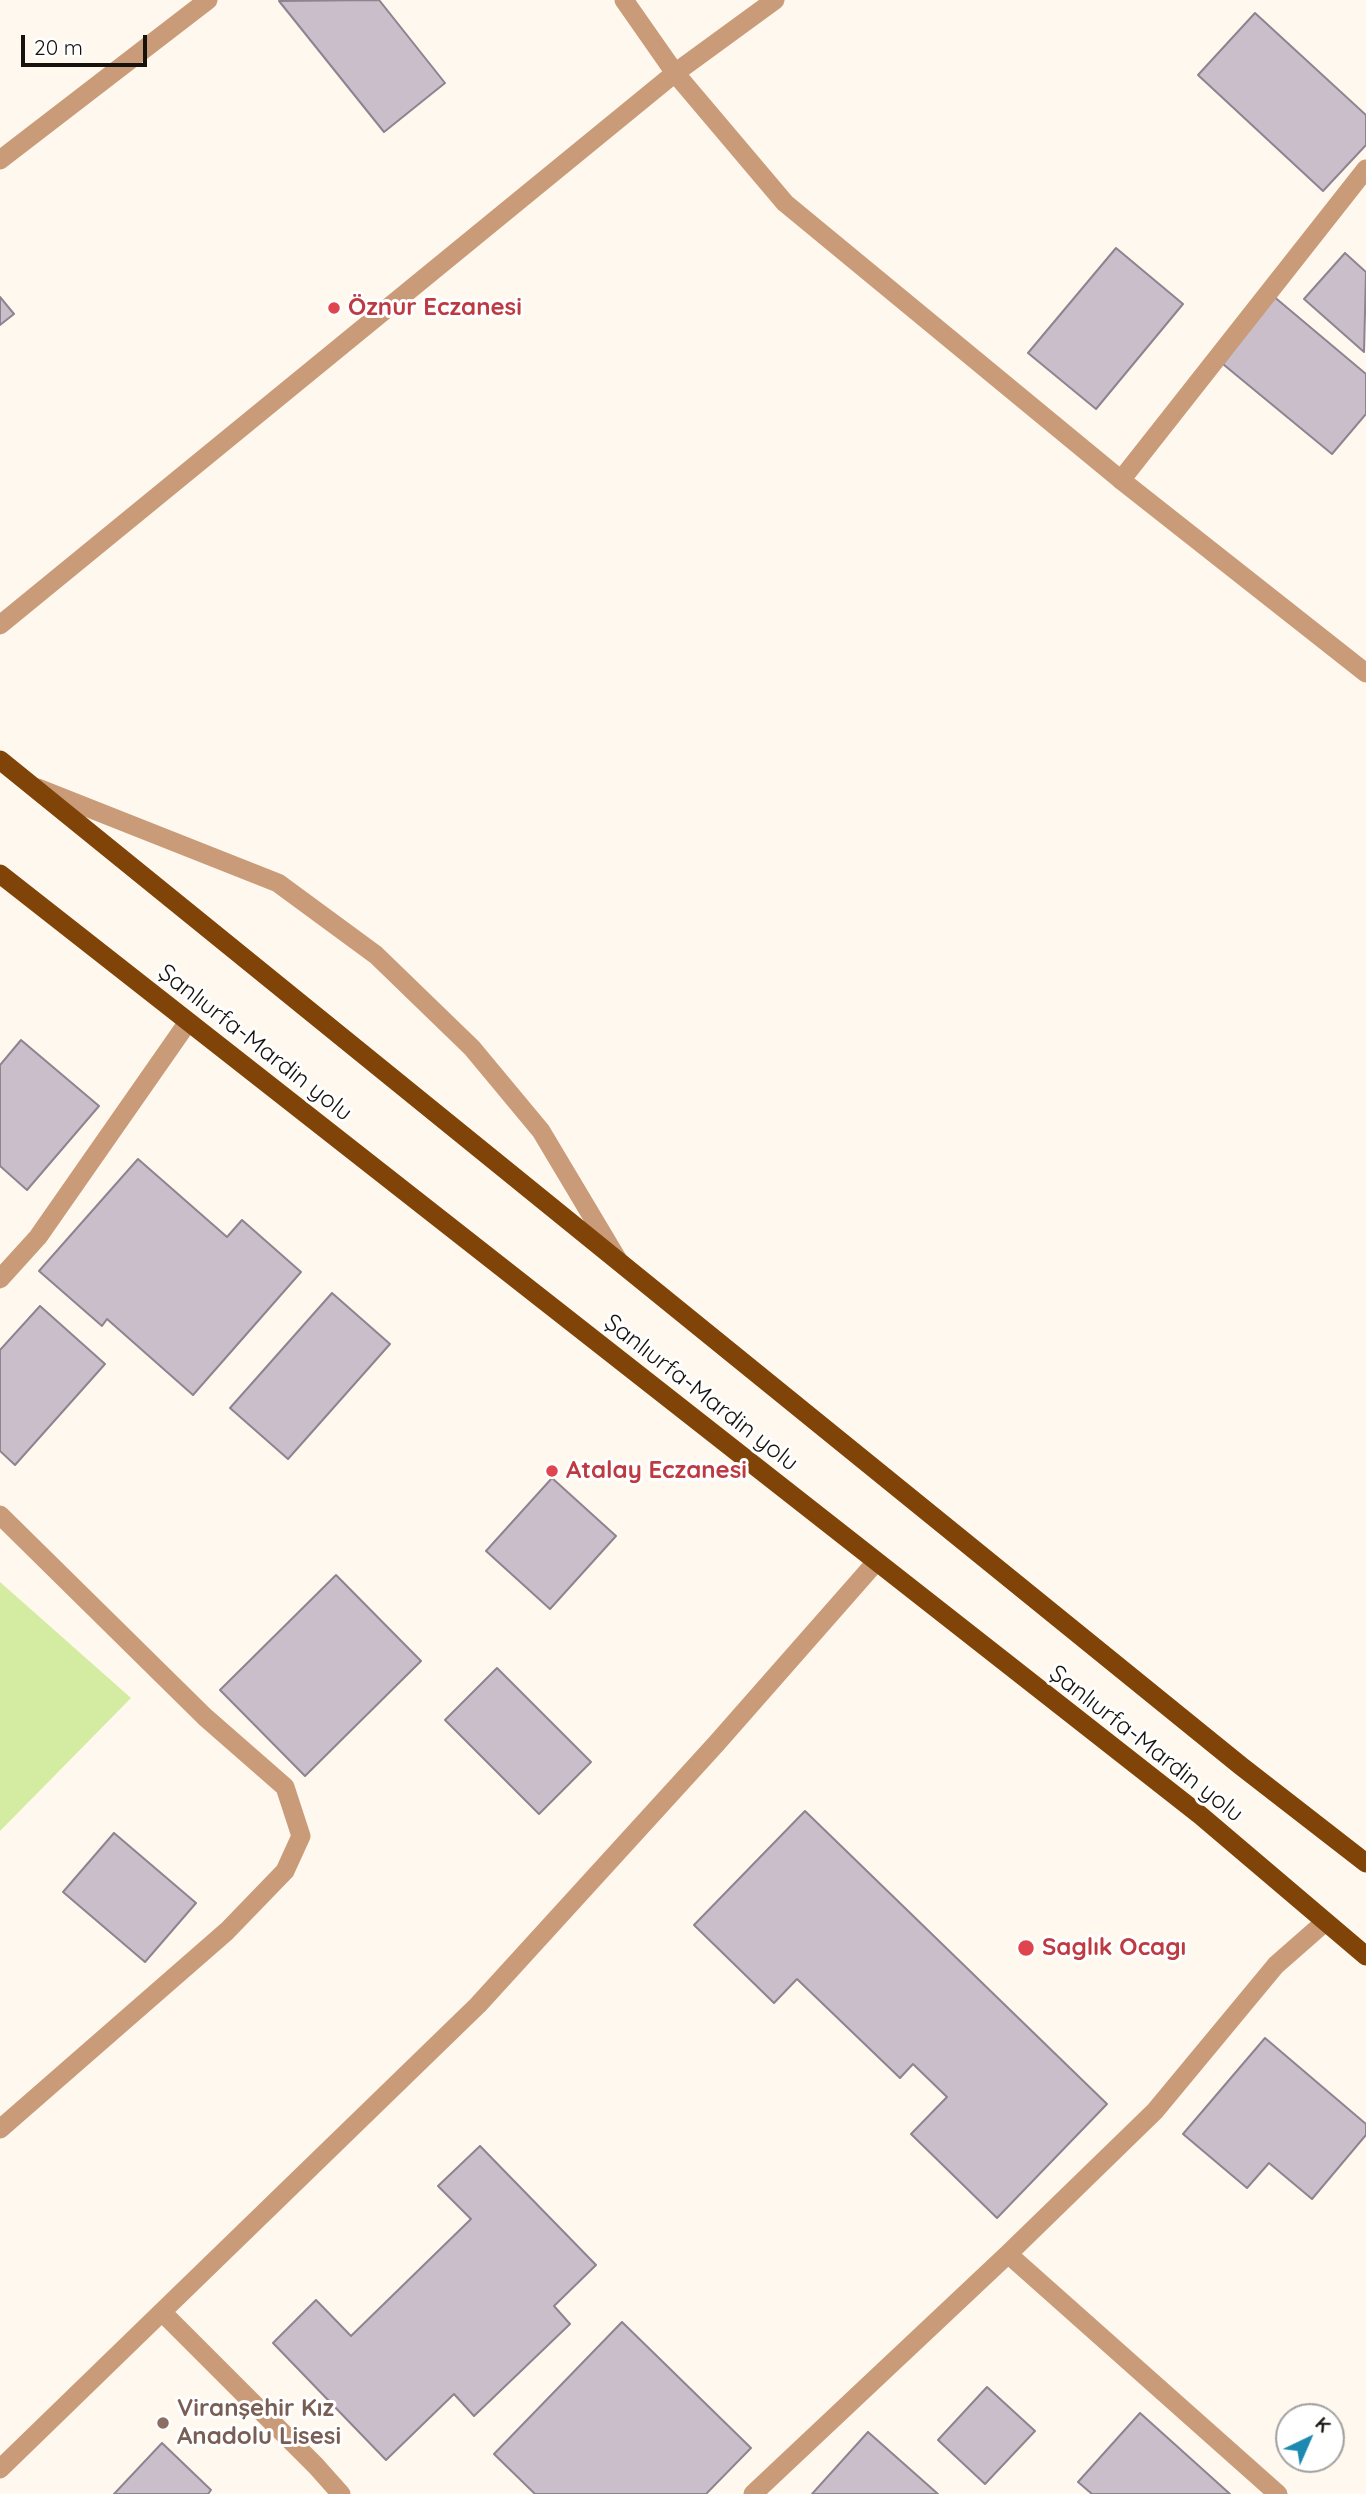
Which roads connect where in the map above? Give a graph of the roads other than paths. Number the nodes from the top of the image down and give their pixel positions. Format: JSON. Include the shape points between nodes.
{"nodes":[{"id":1,"x":208,"y":0,"type":"edge"},
{"id":2,"x":624,"y":0,"type":"edge"},
{"id":3,"x":775,"y":0,"type":"edge"},
{"id":4,"x":675,"y":73,"type":"junction"},
{"id":5,"x":0,"y":160,"type":"edge"},
{"id":6,"x":1366,"y":169,"type":"edge"},
{"id":7,"x":1121,"y":480,"type":"junction"},
{"id":8,"x":0,"y":625,"type":"edge"},
{"id":9,"x":1366,"y":673,"type":"edge"},
{"id":10,"x":0,"y":760,"type":"edge"},
{"id":11,"x":30,"y":785,"type":"junction"},
{"id":12,"x":0,"y":874,"type":"edge"},
{"id":13,"x":188,"y":1022,"type":"junction"},
{"id":14,"x":621,"y":1264,"type":"junction"},
{"id":15,"x":0,"y":1279,"type":"edge"},
{"id":16,"x":0,"y":1515,"type":"edge"},
{"id":17,"x":876,"y":1562,"type":"junction"},
{"id":18,"x":1366,"y":1863,"type":"edge"},
{"id":19,"x":1325,"y":1922,"type":"junction"},
{"id":20,"x":1366,"y":1956,"type":"edge"},
{"id":21,"x":0,"y":2130,"type":"edge"},
{"id":22,"x":1008,"y":2254,"type":"junction"},
{"id":23,"x":162,"y":2312,"type":"junction"},
{"id":24,"x":0,"y":2469,"type":"edge"},
{"id":25,"x":341,"y":2494,"type":"edge"},
{"id":26,"x":753,"y":2494,"type":"edge"},
{"id":27,"x":1278,"y":2494,"type":"edge"}],
"edges":[{"from":1,"to":5,"type":"street"},
{"from":2,"to":4,"type":"street"},
{"from":3,"to":4,"type":"street"},
{"from":4,"to":7,"type":"street","via":[[785,203]]},
{"from":4,"to":8,"type":"street"},
{"from":6,"to":7,"type":"street"},
{"from":7,"to":9,"type":"street"},
{"from":10,"to":11,"type":"highway"},
{"from":11,"to":14,"type":"highway"},
{"from":11,"to":14,"type":"street","via":[[278,883],[376,955],[472,1048],[541,1131]]},
{"from":12,"to":13,"type":"highway","name":"Şanlıurfa-Mardin yolu"},
{"from":13,"to":15,"type":"street","via":[[38,1237]]},
{"from":13,"to":17,"type":"highway","name":"Şanlıurfa-Mardin yolu"},
{"from":14,"to":18,"type":"highway"},
{"from":16,"to":21,"type":"street","via":[[205,1717],[285,1787],[300,1836],[285,1871],[227,1931]]},
{"from":17,"to":19,"type":"highway","name":"Şanlıurfa-Mardin yolu","via":[[1200,1815]]},
{"from":17,"to":23,"type":"street","via":[[478,2005]]},
{"from":19,"to":20,"type":"highway","name":"Şanlıurfa-Mardin yolu"},
{"from":19,"to":22,"type":"street","via":[[1276,1965],[1155,2111]]},
{"from":22,"to":26,"type":"street"},
{"from":22,"to":27,"type":"street"},
{"from":23,"to":24,"type":"street"},
{"from":23,"to":25,"type":"street"}]}
